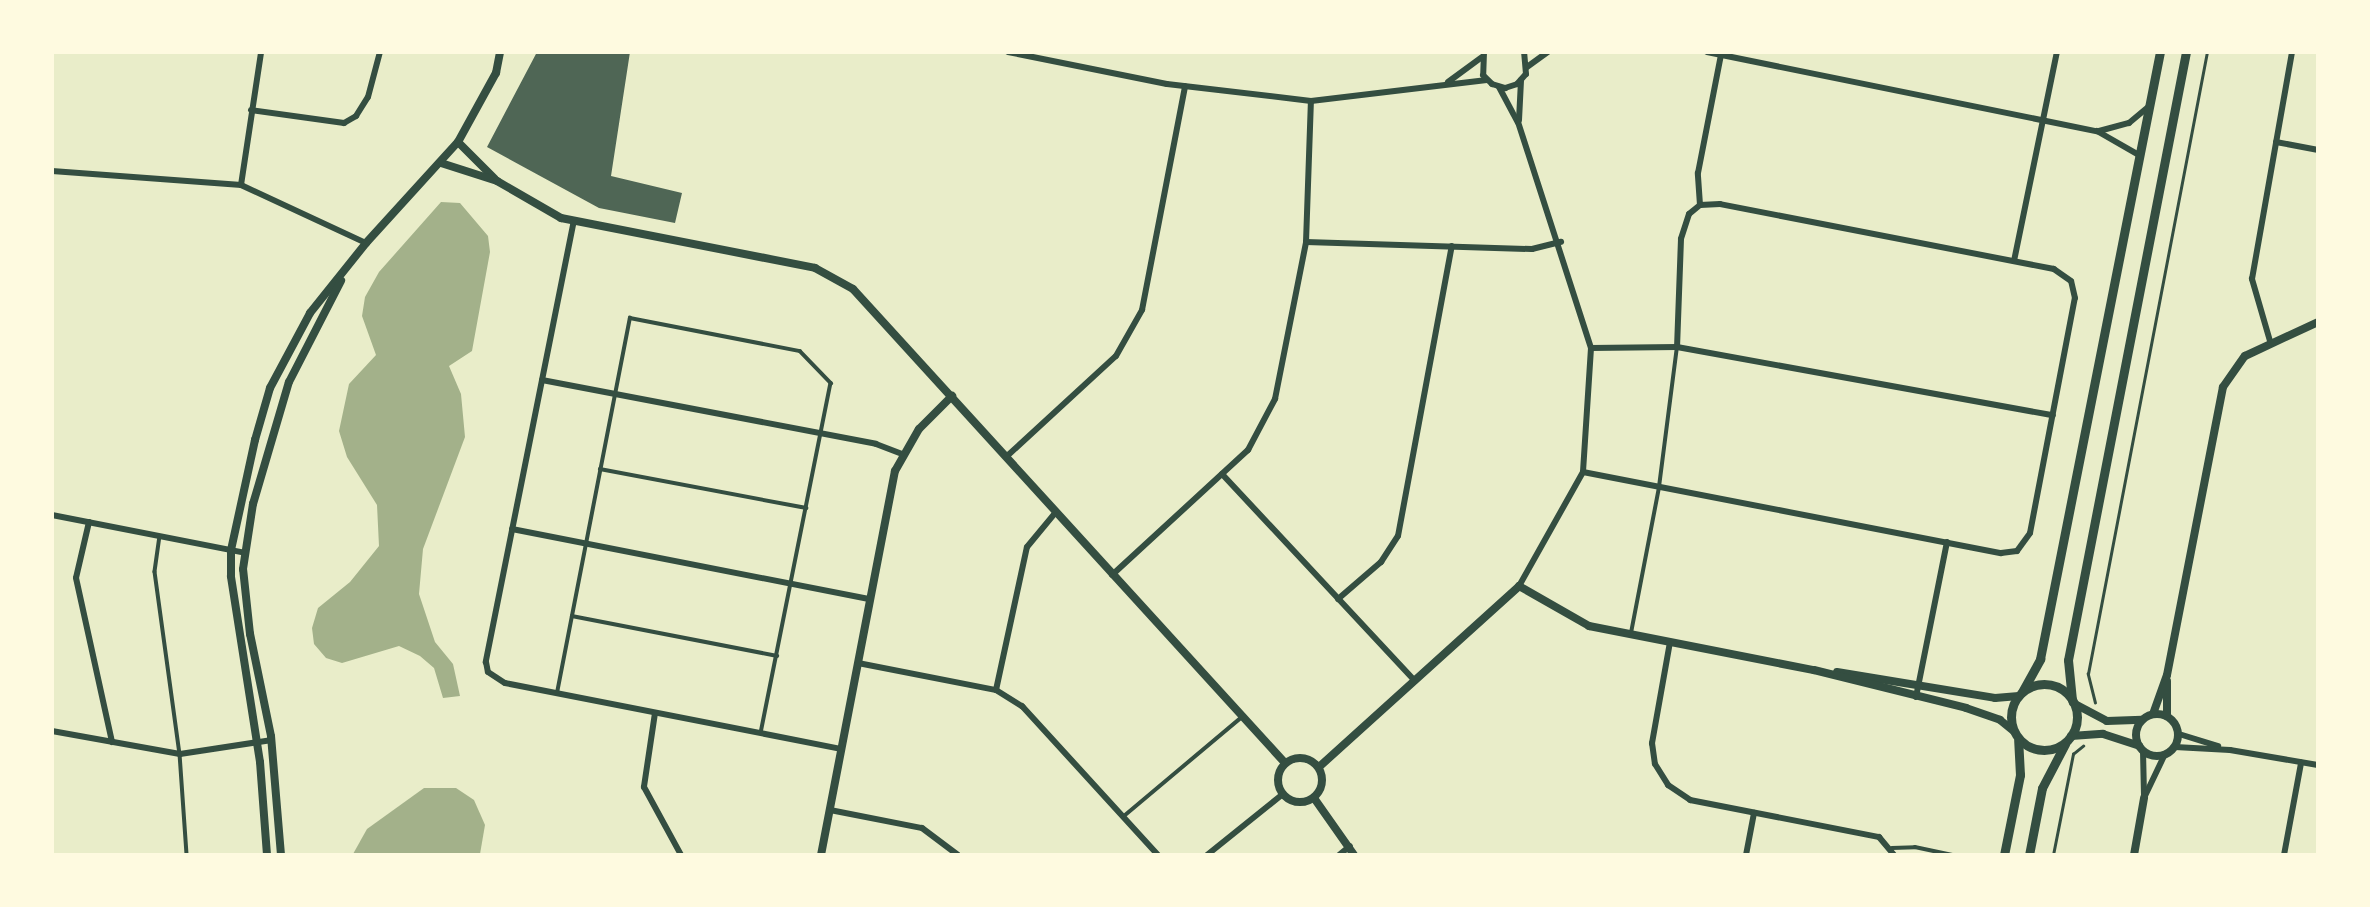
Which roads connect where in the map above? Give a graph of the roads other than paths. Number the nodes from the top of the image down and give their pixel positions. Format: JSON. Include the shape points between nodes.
{"nodes":[{"id":1,"x":261,"y":52,"type":"edge"},
{"id":2,"x":380,"y":52,"type":"edge"},
{"id":3,"x":500,"y":52,"type":"edge"},
{"id":4,"x":1008,"y":52,"type":"edge"},
{"id":5,"x":1524,"y":52,"type":"edge"},
{"id":6,"x":1548,"y":52,"type":"edge"},
{"id":7,"x":1707,"y":52,"type":"edge"},
{"id":8,"x":2057,"y":52,"type":"edge"},
{"id":9,"x":2160,"y":52,"type":"edge"},
{"id":10,"x":2186,"y":52,"type":"edge"},
{"id":11,"x":2292,"y":52,"type":"edge"},
{"id":12,"x":1483,"y":55,"type":"edge"},
{"id":13,"x":1721,"y":55,"type":"junction"},
{"id":14,"x":1527,"y":67,"type":"junction"},
{"id":15,"x":1487,"y":80,"type":"junction"},
{"id":16,"x":1521,"y":80,"type":"junction"},
{"id":17,"x":1447,"y":83,"type":"junction"},
{"id":18,"x":1185,"y":86,"type":"junction"},
{"id":19,"x":1499,"y":87,"type":"junction"},
{"id":20,"x":1311,"y":101,"type":"junction"},
{"id":21,"x":2149,"y":106,"type":"junction"},
{"id":22,"x":251,"y":110,"type":"junction"},
{"id":23,"x":2043,"y":121,"type":"junction"},
{"id":24,"x":1518,"y":122,"type":"junction"},
{"id":25,"x":2097,"y":131,"type":"junction"},
{"id":26,"x":458,"y":142,"type":"junction"},
{"id":27,"x":2276,"y":142,"type":"junction"},
{"id":28,"x":2318,"y":150,"type":"edge"},
{"id":29,"x":2139,"y":155,"type":"junction"},
{"id":30,"x":441,"y":163,"type":"junction"},
{"id":31,"x":52,"y":171,"type":"edge"},
{"id":32,"x":497,"y":181,"type":"junction"},
{"id":33,"x":241,"y":185,"type":"junction"},
{"id":34,"x":1700,"y":205,"type":"junction"},
{"id":35,"x":574,"y":220,"type":"junction"},
{"id":36,"x":1306,"y":242,"type":"junction"},
{"id":37,"x":1561,"y":242,"type":"junction"},
{"id":38,"x":366,"y":243,"type":"junction"},
{"id":39,"x":1452,"y":246,"type":"junction"},
{"id":40,"x":2014,"y":261,"type":"junction"},
{"id":41,"x":347,"y":269,"type":"junction"},
{"id":42,"x":2318,"y":322,"type":"edge"},
{"id":43,"x":2270,"y":341,"type":"junction"},
{"id":44,"x":1677,"y":347,"type":"junction"},
{"id":45,"x":1591,"y":348,"type":"junction"},
{"id":46,"x":542,"y":380,"type":"junction"},
{"id":47,"x":615,"y":394,"type":"junction"},
{"id":48,"x":952,"y":396,"type":"junction"},
{"id":49,"x":2053,"y":415,"type":"junction"},
{"id":50,"x":821,"y":434,"type":"junction"},
{"id":51,"x":902,"y":454,"type":"junction"},
{"id":52,"x":1006,"y":457,"type":"junction"},
{"id":53,"x":600,"y":469,"type":"junction"},
{"id":54,"x":1583,"y":472,"type":"junction"},
{"id":55,"x":1222,"y":474,"type":"junction"},
{"id":56,"x":1659,"y":487,"type":"junction"},
{"id":57,"x":806,"y":508,"type":"junction"},
{"id":58,"x":1055,"y":513,"type":"junction"},
{"id":59,"x":52,"y":515,"type":"edge"},
{"id":60,"x":89,"y":522,"type":"junction"},
{"id":61,"x":512,"y":529,"type":"junction"},
{"id":62,"x":160,"y":536,"type":"junction"},
{"id":63,"x":1947,"y":542,"type":"junction"},
{"id":64,"x":586,"y":543,"type":"junction"},
{"id":65,"x":231,"y":550,"type":"junction"},
{"id":66,"x":245,"y":553,"type":"junction"},
{"id":67,"x":1112,"y":575,"type":"junction"},
{"id":68,"x":791,"y":583,"type":"junction"},
{"id":69,"x":1519,"y":586,"type":"junction"},
{"id":70,"x":870,"y":599,"type":"junction"},
{"id":71,"x":1338,"y":599,"type":"junction"},
{"id":72,"x":572,"y":616,"type":"junction"},
{"id":73,"x":1631,"y":635,"type":"junction"},
{"id":74,"x":1670,"y":642,"type":"junction"},
{"id":75,"x":777,"y":656,"type":"junction"},
{"id":76,"x":858,"y":663,"type":"junction"},
{"id":77,"x":1814,"y":670,"type":"junction"},
{"id":78,"x":2167,"y":675,"type":"junction"},
{"id":79,"x":1415,"y":681,"type":"junction"},
{"id":80,"x":1919,"y":683,"type":"junction"},
{"id":81,"x":996,"y":690,"type":"junction"},
{"id":82,"x":556,"y":694,"type":"junction"},
{"id":83,"x":2021,"y":694,"type":"junction"},
{"id":84,"x":1916,"y":697,"type":"junction"},
{"id":85,"x":2073,"y":701,"type":"junction"},
{"id":86,"x":654,"y":713,"type":"junction"},
{"id":87,"x":2153,"y":714,"type":"junction"},
{"id":88,"x":2167,"y":716,"type":"junction"},
{"id":89,"x":1242,"y":718,"type":"junction"},
{"id":90,"x":2142,"y":720,"type":"junction"},
{"id":91,"x":52,"y":731,"type":"edge"},
{"id":92,"x":761,"y":733,"type":"junction"},
{"id":93,"x":2016,"y":734,"type":"junction"},
{"id":94,"x":2179,"y":734,"type":"junction"},
{"id":95,"x":2069,"y":738,"type":"junction"},
{"id":96,"x":272,"y":740,"type":"junction"},
{"id":97,"x":112,"y":742,"type":"junction"},
{"id":98,"x":258,"y":743,"type":"junction"},
{"id":99,"x":2175,"y":747,"type":"junction"},
{"id":100,"x":2141,"y":748,"type":"junction"},
{"id":101,"x":841,"y":749,"type":"junction"},
{"id":102,"x":2230,"y":750,"type":"junction"},
{"id":103,"x":180,"y":754,"type":"junction"},
{"id":104,"x":2165,"y":754,"type":"junction"},
{"id":105,"x":1285,"y":763,"type":"junction"},
{"id":106,"x":2301,"y":763,"type":"junction"},
{"id":107,"x":2318,"y":765,"type":"edge"},
{"id":108,"x":1319,"y":768,"type":"junction"},
{"id":109,"x":1283,"y":794,"type":"junction"},
{"id":110,"x":1314,"y":798,"type":"junction"},
{"id":111,"x":2144,"y":798,"type":"junction"},
{"id":112,"x":830,"y":810,"type":"junction"},
{"id":113,"x":1754,"y":813,"type":"junction"},
{"id":114,"x":1124,"y":816,"type":"junction"},
{"id":115,"x":1352,"y":850,"type":"edge"},
{"id":116,"x":1893,"y":851,"type":"edge"},
{"id":117,"x":187,"y":855,"type":"edge"},
{"id":118,"x":267,"y":855,"type":"edge"},
{"id":119,"x":281,"y":855,"type":"edge"},
{"id":120,"x":681,"y":855,"type":"edge"},
{"id":121,"x":821,"y":855,"type":"edge"},
{"id":122,"x":958,"y":855,"type":"edge"},
{"id":123,"x":1158,"y":855,"type":"edge"},
{"id":124,"x":1208,"y":855,"type":"edge"},
{"id":125,"x":1339,"y":855,"type":"edge"},
{"id":126,"x":1746,"y":855,"type":"edge"},
{"id":127,"x":1952,"y":855,"type":"edge"},
{"id":128,"x":2004,"y":855,"type":"edge"},
{"id":129,"x":2029,"y":855,"type":"edge"},
{"id":130,"x":2134,"y":855,"type":"edge"},
{"id":131,"x":2284,"y":855,"type":"edge"}],
"edges":[{"from":1,"to":22,"type":"street"},
{"from":2,"to":22,"type":"street","via":[[368,97],[356,116],[344,123]]},
{"from":3,"to":26,"type":"street","via":[[496,73]]},
{"from":4,"to":18,"type":"street"},
{"from":5,"to":14,"type":"street"},
{"from":6,"to":14,"type":"street"},
{"from":7,"to":13,"type":"street"},
{"from":8,"to":23,"type":"street"},
{"from":9,"to":21,"type":"main road"},
{"from":10,"to":85,"type":"main road","via":[[2068,660]]},
{"from":11,"to":27,"type":"street"},
{"from":12,"to":15,"type":"street"},
{"from":12,"to":17,"type":"street"},
{"from":13,"to":23,"type":"street"},
{"from":13,"to":34,"type":"street","via":[[1698,173]]},
{"from":14,"to":16,"type":"street"},
{"from":15,"to":17,"type":"street"},
{"from":15,"to":19,"type":"street"},
{"from":16,"to":19,"type":"street"},
{"from":16,"to":24,"type":"street"},
{"from":17,"to":20,"type":"street"},
{"from":18,"to":20,"type":"street"},
{"from":18,"to":52,"type":"street","via":[[1142,310],[1116,356]]},
{"from":19,"to":24,"type":"street"},
{"from":20,"to":36,"type":"street"},
{"from":21,"to":25,"type":"street","via":[[2129,123]]},
{"from":21,"to":29,"type":"main road"},
{"from":22,"to":33,"type":"street"},
{"from":23,"to":25,"type":"street"},
{"from":23,"to":40,"type":"street"},
{"from":24,"to":37,"type":"street"},
{"from":25,"to":29,"type":"street"},
{"from":26,"to":30,"type":"street"},
{"from":26,"to":32,"type":"street"},
{"from":27,"to":28,"type":"street"},
{"from":27,"to":43,"type":"street","via":[[2252,279]]},
{"from":29,"to":83,"type":"main road","via":[[2040,659]]},
{"from":30,"to":32,"type":"street"},
{"from":30,"to":38,"type":"street"},
{"from":31,"to":33,"type":"street"},
{"from":32,"to":35,"type":"street"},
{"from":33,"to":38,"type":"street"},
{"from":34,"to":40,"type":"street","via":[[1720,204]]},
{"from":34,"to":44,"type":"street","via":[[1689,214],[1681,239]]},
{"from":35,"to":46,"type":"street"},
{"from":35,"to":48,"type":"street","via":[[816,268],[853,289]]},
{"from":36,"to":39,"type":"street"},
{"from":36,"to":55,"type":"street","via":[[1275,399],[1248,450]]},
{"from":37,"to":39,"type":"street","via":[[1532,248]]},
{"from":37,"to":45,"type":"street"},
{"from":38,"to":41,"type":"street"},
{"from":39,"to":71,"type":"street","via":[[1398,536],[1381,562]]},
{"from":40,"to":49,"type":"street","via":[[2054,269],[2071,281],[2075,298]]},
{"from":41,"to":65,"type":"street","via":[[310,313],[270,388]]},
{"from":41,"to":66,"type":"street","via":[[289,382],[262,468]]},
{"from":42,"to":43,"type":"street"},
{"from":43,"to":78,"type":"street","via":[[2245,356],[2223,387]]},
{"from":44,"to":45,"type":"street"},
{"from":44,"to":49,"type":"street"},
{"from":44,"to":56,"type":"lane"},
{"from":45,"to":54,"type":"street"},
{"from":46,"to":47,"type":"street"},
{"from":46,"to":61,"type":"street"},
{"from":47,"to":50,"type":"street"},
{"from":47,"to":50,"type":"lane","via":[[630,318],[800,351],[831,383]]},
{"from":47,"to":53,"type":"lane"},
{"from":48,"to":51,"type":"street"},
{"from":48,"to":52,"type":"street"},
{"from":49,"to":63,"type":"street","via":[[2025,543],[2009,553]]},
{"from":50,"to":51,"type":"street"},
{"from":50,"to":57,"type":"lane"},
{"from":51,"to":70,"type":"street"},
{"from":52,"to":58,"type":"street"},
{"from":53,"to":57,"type":"lane"},
{"from":53,"to":64,"type":"lane"},
{"from":54,"to":56,"type":"street"},
{"from":54,"to":69,"type":"street"},
{"from":55,"to":67,"type":"street"},
{"from":55,"to":71,"type":"street"},
{"from":56,"to":63,"type":"street"},
{"from":56,"to":73,"type":"lane"},
{"from":57,"to":68,"type":"lane"},
{"from":58,"to":67,"type":"street"},
{"from":58,"to":81,"type":"street","via":[[1027,547]]},
{"from":59,"to":60,"type":"street"},
{"from":60,"to":62,"type":"street"},
{"from":60,"to":97,"type":"street","via":[[76,578]]},
{"from":61,"to":64,"type":"street"},
{"from":61,"to":82,"type":"street","via":[[488,671],[505,683]]},
{"from":62,"to":65,"type":"street"},
{"from":62,"to":103,"type":"lane","via":[[155,572]]},
{"from":63,"to":80,"type":"street"},
{"from":64,"to":68,"type":"street"},
{"from":64,"to":72,"type":"lane"},
{"from":65,"to":66,"type":"street"},
{"from":65,"to":98,"type":"street","via":[[236,622]]},
{"from":66,"to":96,"type":"street","via":[[250,634]]},
{"from":67,"to":89,"type":"street"},
{"from":68,"to":70,"type":"street"},
{"from":68,"to":75,"type":"lane"},
{"from":69,"to":73,"type":"street","via":[[1589,626]]},
{"from":69,"to":79,"type":"street"},
{"from":70,"to":76,"type":"street"},
{"from":71,"to":79,"type":"street"},
{"from":72,"to":75,"type":"lane"},
{"from":72,"to":82,"type":"lane"},
{"from":73,"to":74,"type":"street"},
{"from":74,"to":77,"type":"street"},
{"from":74,"to":113,"type":"street","via":[[1652,743],[1655,764],[1668,785],[1690,800]]},
{"from":75,"to":92,"type":"lane"},
{"from":76,"to":81,"type":"street"},
{"from":76,"to":101,"type":"street"},
{"from":77,"to":80,"type":"street"},
{"from":77,"to":84,"type":"street"},
{"from":78,"to":87,"type":"street"},
{"from":78,"to":88,"type":"street"},
{"from":79,"to":108,"type":"street"},
{"from":80,"to":83,"type":"street","via":[[1970,695]]},
{"from":80,"to":84,"type":"street"},
{"from":81,"to":114,"type":"street","via":[[1023,706]]},
{"from":82,"to":86,"type":"street"},
{"from":83,"to":85,"type":"main road","via":[[2032,687],[2054,686]]},
{"from":83,"to":93,"type":"main road","via":[[2011,714]]},
{"from":84,"to":93,"type":"street","via":[[2000,720]]},
{"from":85,"to":90,"type":"street","via":[[2107,721]]},
{"from":85,"to":95,"type":"main road","via":[[2077,721]]},
{"from":86,"to":92,"type":"street"},
{"from":86,"to":120,"type":"street","via":[[644,787]]},
{"from":87,"to":88,"type":"street"},
{"from":87,"to":90,"type":"street"},
{"from":88,"to":94,"type":"street"},
{"from":89,"to":105,"type":"street"},
{"from":89,"to":114,"type":"lane"},
{"from":90,"to":100,"type":"street","via":[[2136,733]]},
{"from":91,"to":97,"type":"street"},
{"from":92,"to":101,"type":"street"},
{"from":93,"to":95,"type":"main road","via":[[2042,750]]},
{"from":93,"to":128,"type":"main road","via":[[2020,775]]},
{"from":94,"to":99,"type":"street"},
{"from":94,"to":102,"type":"street"},
{"from":95,"to":100,"type":"street","via":[[2088,733]]},
{"from":95,"to":129,"type":"main road","via":[[2042,788]]},
{"from":96,"to":98,"type":"street"},
{"from":96,"to":119,"type":"street"},
{"from":97,"to":103,"type":"street"},
{"from":98,"to":103,"type":"street"},
{"from":98,"to":118,"type":"street"},
{"from":99,"to":102,"type":"street"},
{"from":99,"to":104,"type":"street"},
{"from":100,"to":104,"type":"street"},
{"from":100,"to":111,"type":"street"},
{"from":101,"to":112,"type":"street"},
{"from":102,"to":106,"type":"street"},
{"from":103,"to":117,"type":"lane"},
{"from":104,"to":111,"type":"street"},
{"from":105,"to":108,"type":"street","via":[[1299,758]]},
{"from":105,"to":109,"type":"street","via":[[1278,775]]},
{"from":106,"to":107,"type":"street"},
{"from":106,"to":131,"type":"street"},
{"from":108,"to":110,"type":"street","via":[[1321,787]]},
{"from":109,"to":110,"type":"street","via":[[1301,802]]},
{"from":109,"to":124,"type":"street"},
{"from":110,"to":115,"type":"street"},
{"from":111,"to":130,"type":"street"},
{"from":112,"to":121,"type":"street"},
{"from":112,"to":122,"type":"street","via":[[922,828]]},
{"from":113,"to":116,"type":"street","via":[[1868,834]]},
{"from":113,"to":126,"type":"street"},
{"from":114,"to":123,"type":"street"},
{"from":115,"to":125,"type":"street"},
{"from":116,"to":127,"type":"lane","via":[[1915,847]]}]}
